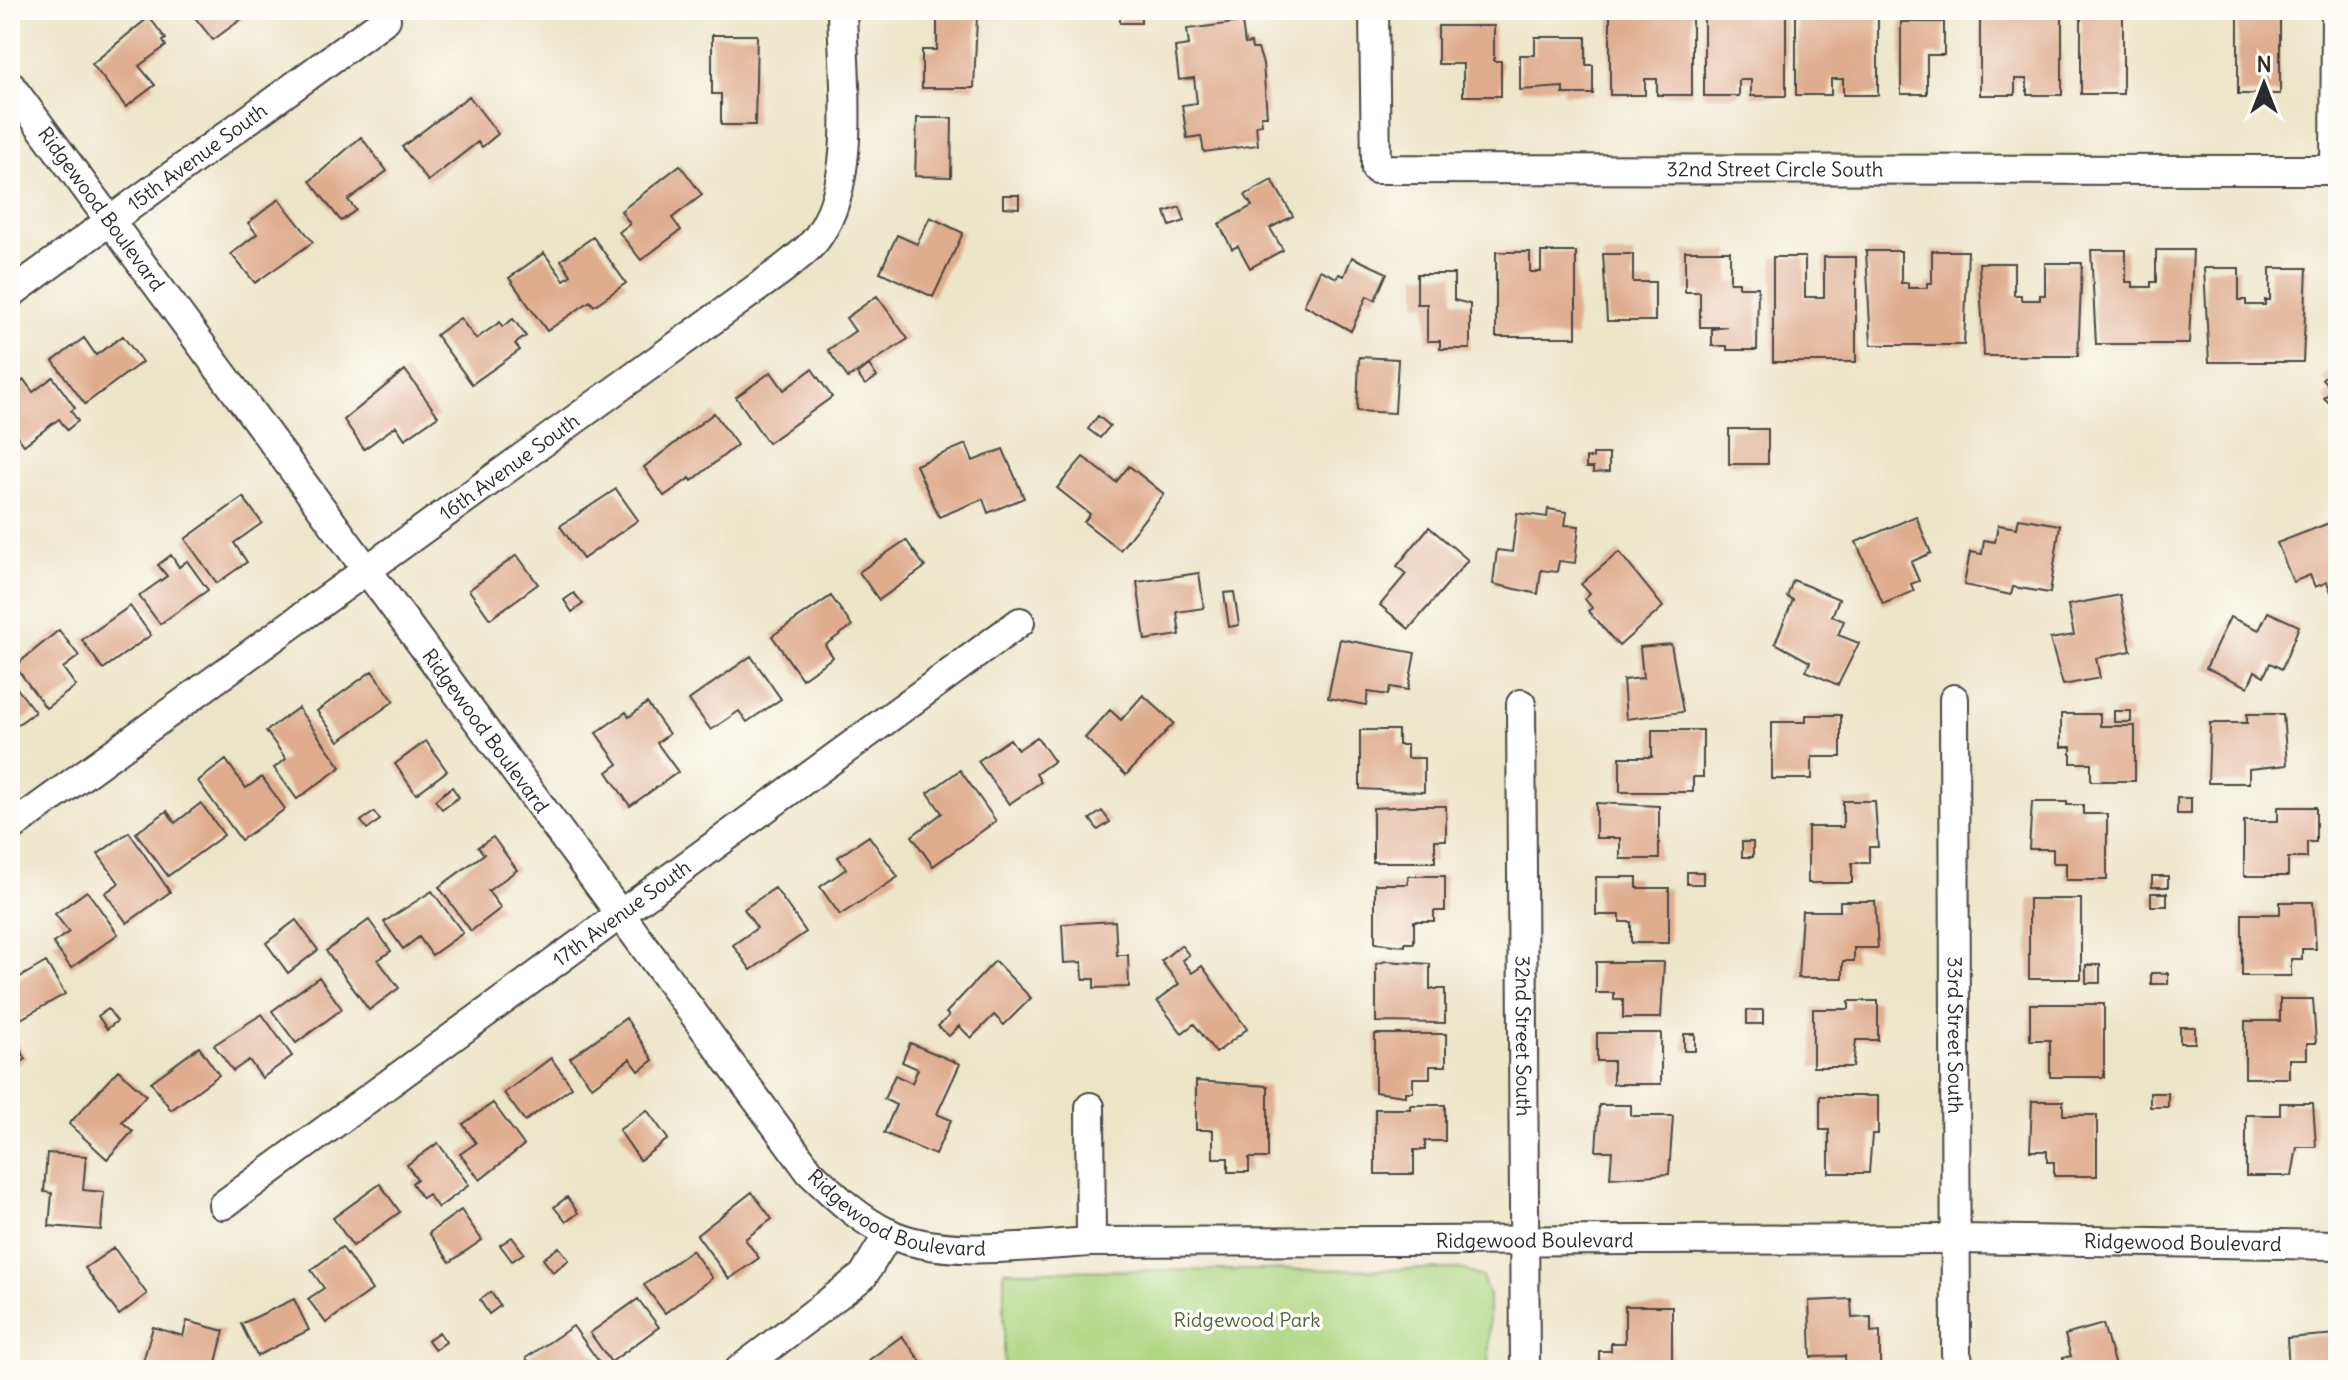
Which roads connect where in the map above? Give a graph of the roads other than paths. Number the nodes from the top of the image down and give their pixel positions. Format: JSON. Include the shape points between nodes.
{"nodes":[{"id":1,"x":842,"y":10,"type":"edge"},
{"id":2,"x":1374,"y":10,"type":"edge"},
{"id":3,"x":2336,"y":10,"type":"edge"},
{"id":4,"x":386,"y":19,"type":"dead end"},
{"id":5,"x":10,"y":85,"type":"edge"},
{"id":6,"x":109,"y":221,"type":"junction"},
{"id":7,"x":10,"y":294,"type":"edge"},
{"id":8,"x":369,"y":569,"type":"junction"},
{"id":9,"x":1020,"y":622,"type":"dead end"},
{"id":10,"x":1954,"y":699,"type":"dead end"},
{"id":11,"x":1521,"y":704,"type":"dead end"},
{"id":12,"x":10,"y":828,"type":"edge"},
{"id":13,"x":622,"y":915,"type":"junction"},
{"id":14,"x":1090,"y":1107,"type":"dead end"},
{"id":15,"x":223,"y":1205,"type":"dead end"},
{"id":16,"x":889,"y":1233,"type":"junction"},
{"id":17,"x":1956,"y":1239,"type":"junction"},
{"id":18,"x":1525,"y":1241,"type":"junction"},
{"id":19,"x":1091,"y":1242,"type":"junction"},
{"id":20,"x":2338,"y":1245,"type":"edge"},
{"id":21,"x":739,"y":1370,"type":"edge"},
{"id":22,"x":1525,"y":1370,"type":"edge"},
{"id":23,"x":1961,"y":1370,"type":"edge"}],
"edges":[{"from":1,"to":8,"type":"street","name":"16th Avenue South","via":[[843,157],[839,195],[819,236],[783,269]]},
{"from":2,"to":3,"type":"street","name":"32nd Street Circle South","via":[[1376,169],[2335,170]]},
{"from":4,"to":6,"type":"street","name":"15th Avenue South"},
{"from":5,"to":6,"type":"street","name":"Ridgewood Boulevard"},
{"from":6,"to":7,"type":"street","name":"15th Avenue South"},
{"from":6,"to":8,"type":"street","name":"Ridgewood Boulevard"},
{"from":8,"to":12,"type":"street","name":"16th Avenue South"},
{"from":8,"to":13,"type":"street","name":"Ridgewood Boulevard"},
{"from":9,"to":13,"type":"street","name":"17th Avenue South"},
{"from":10,"to":17,"type":"street","name":"33rd Street South"},
{"from":11,"to":18,"type":"street","name":"32nd Street South"},
{"from":13,"to":15,"type":"street","name":"17th Avenue South"},
{"from":13,"to":16,"type":"street","name":"Ridgewood Boulevard","via":[[810,1172],[845,1206]]},
{"from":14,"to":19,"type":"street"},
{"from":16,"to":19,"type":"street","name":"Ridgewood Boulevard","via":[[953,1247]]},
{"from":16,"to":21,"type":"street","via":[[863,1276]]},
{"from":17,"to":18,"type":"street","name":"Ridgewood Boulevard"},
{"from":17,"to":20,"type":"street","name":"Ridgewood Boulevard"},
{"from":17,"to":23,"type":"street","name":"33rd Street South","via":[[1956,1354]]},
{"from":18,"to":19,"type":"street","name":"Ridgewood Boulevard"},
{"from":18,"to":22,"type":"street","name":"32nd Street South"}]}
